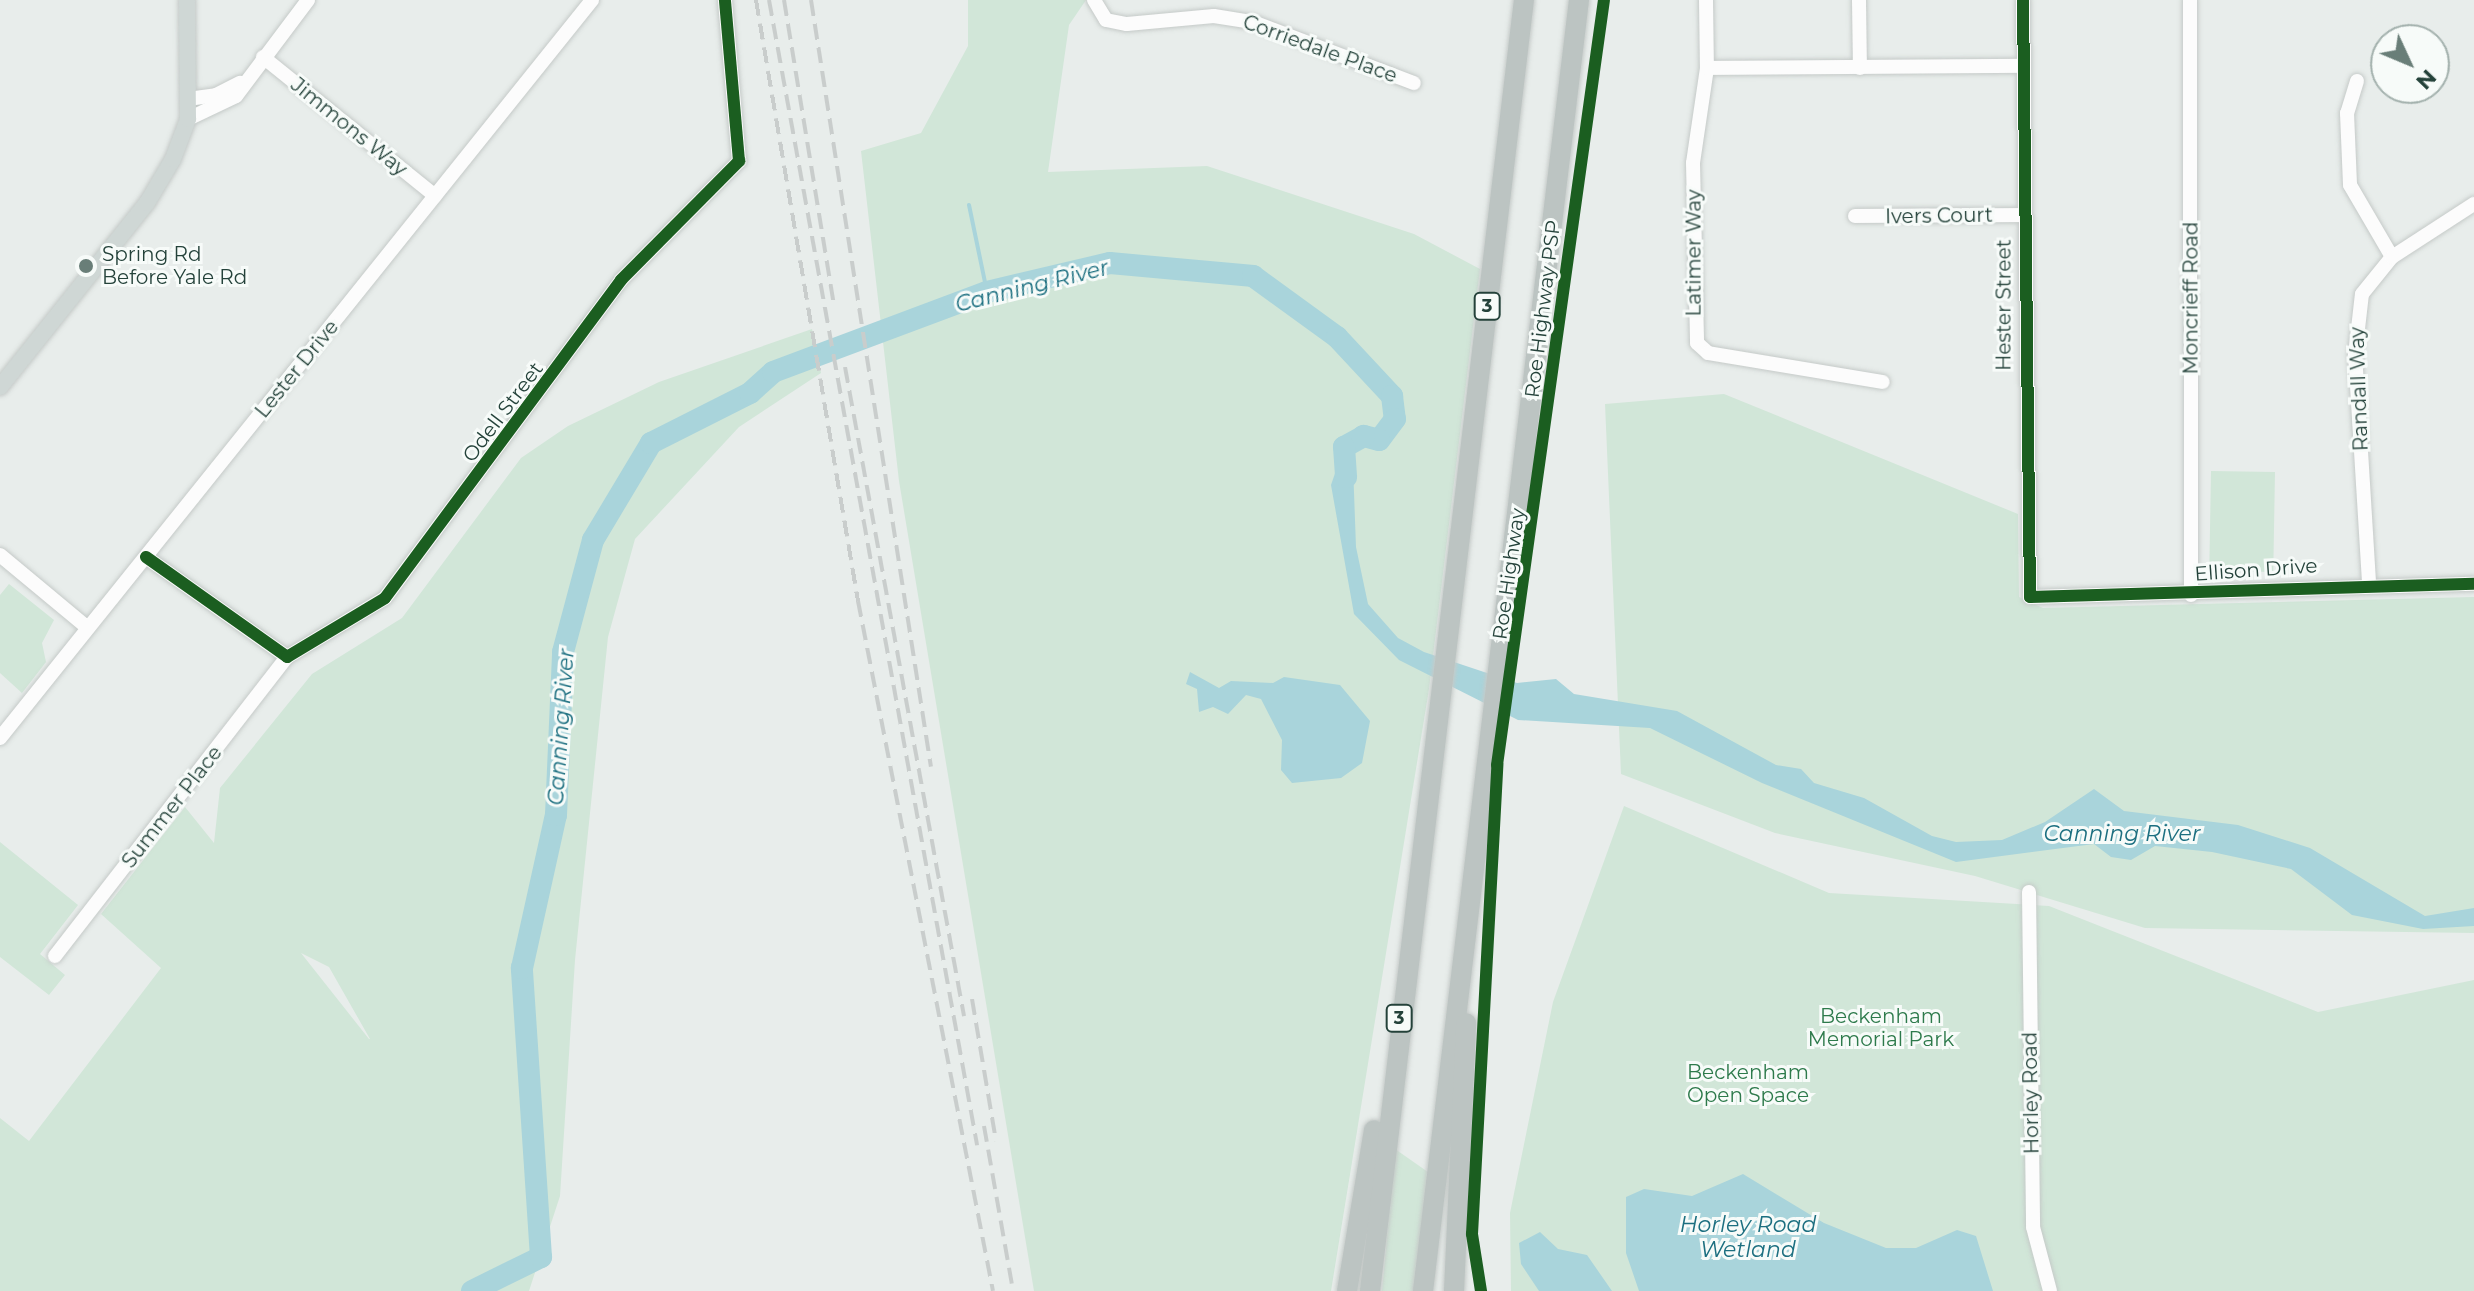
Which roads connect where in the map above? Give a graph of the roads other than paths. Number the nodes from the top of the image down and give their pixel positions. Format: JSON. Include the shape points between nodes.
{"nodes":[{"id":1,"x":187,"y":0,"type":"edge"},
{"id":2,"x":308,"y":0,"type":"edge"},
{"id":3,"x":592,"y":0,"type":"edge"},
{"id":4,"x":725,"y":0,"type":"edge"},
{"id":5,"x":1094,"y":0,"type":"edge"},
{"id":6,"x":1524,"y":0,"type":"edge"},
{"id":7,"x":1579,"y":0,"type":"edge"},
{"id":8,"x":1706,"y":0,"type":"edge"},
{"id":9,"x":1859,"y":0,"type":"edge"},
{"id":10,"x":2023,"y":0,"type":"edge"},
{"id":11,"x":2190,"y":0,"type":"edge"},
{"id":12,"x":263,"y":57,"type":"junction"},
{"id":13,"x":2024,"y":66,"type":"junction"},
{"id":14,"x":1707,"y":68,"type":"junction"},
{"id":15,"x":1860,"y":68,"type":"junction"},
{"id":16,"x":247,"y":78,"type":"junction"},
{"id":17,"x":2357,"y":81,"type":"dead end"},
{"id":18,"x":1414,"y":83,"type":"dead end"},
{"id":19,"x":188,"y":99,"type":"junction"},
{"id":20,"x":188,"y":119,"type":"junction"},
{"id":21,"x":435,"y":196,"type":"junction"},
{"id":22,"x":2474,"y":204,"type":"edge"},
{"id":23,"x":2024,"y":215,"type":"junction"},
{"id":24,"x":1855,"y":216,"type":"dead end"},
{"id":25,"x":2392,"y":257,"type":"junction"},
{"id":26,"x":1883,"y":382,"type":"dead end"},
{"id":27,"x":0,"y":387,"type":"edge"},
{"id":28,"x":0,"y":555,"type":"edge"},
{"id":29,"x":146,"y":557,"type":"junction"},
{"id":30,"x":2369,"y":582,"type":"junction"},
{"id":31,"x":2474,"y":584,"type":"edge"},
{"id":32,"x":2191,"y":595,"type":"junction"},
{"id":33,"x":2041,"y":601,"type":"joint"},
{"id":34,"x":88,"y":628,"type":"junction"},
{"id":35,"x":287,"y":657,"type":"junction"},
{"id":36,"x":0,"y":738,"type":"edge"},
{"id":37,"x":2029,"y":892,"type":"dead end"},
{"id":38,"x":1410,"y":917,"type":"junction"},
{"id":39,"x":1469,"y":919,"type":"junction"},
{"id":40,"x":55,"y":956,"type":"dead end"},
{"id":41,"x":1347,"y":1291,"type":"edge"},
{"id":42,"x":1370,"y":1291,"type":"edge"},
{"id":43,"x":1423,"y":1291,"type":"edge"},
{"id":44,"x":1454,"y":1291,"type":"edge"},
{"id":45,"x":2050,"y":1291,"type":"edge"}],
"edges":[{"from":1,"to":19,"type":"main road"},
{"from":2,"to":12,"type":"street"},
{"from":3,"to":21,"type":"street","name":"Lester Drive"},
{"from":4,"to":35,"type":"street","name":"Odell Street","via":[[739,161],[621,280],[385,598]]},
{"from":5,"to":18,"type":"street","name":"Corriedale Place","via":[[1106,20],[1127,24],[1214,16],[1253,22]]},
{"from":6,"to":38,"type":"highway","number":"3"},
{"from":7,"to":39,"type":"highway","name":"Roe Highway"},
{"from":8,"to":14,"type":"street","name":"Latimer Way"},
{"from":9,"to":15,"type":"street"},
{"from":10,"to":13,"type":"street","name":"Hester Street"},
{"from":11,"to":32,"type":"street","name":"Moncrieff Road"},
{"from":12,"to":16,"type":"street"},
{"from":12,"to":21,"type":"street","name":"Jimmons Way"},
{"from":13,"to":15,"type":"street"},
{"from":13,"to":23,"type":"street","name":"Hester Street"},
{"from":14,"to":15,"type":"street"},
{"from":14,"to":26,"type":"street","name":"Latimer Way","via":[[1693,163],[1697,343],[1708,353]]},
{"from":16,"to":19,"type":"street","via":[[228,91]]},
{"from":16,"to":20,"type":"street","via":[[217,110]]},
{"from":17,"to":25,"type":"street","via":[[2347,113],[2350,185]]},
{"from":19,"to":20,"type":"main road"},
{"from":20,"to":27,"type":"main road","via":[[147,203]]},
{"from":21,"to":29,"type":"street","name":"Lester Drive"},
{"from":22,"to":25,"type":"street","name":"Randall Way"},
{"from":23,"to":24,"type":"street","name":"Ivers Court"},
{"from":23,"to":33,"type":"street","name":"Hester Street","via":[[2025,585]]},
{"from":25,"to":30,"type":"street","name":"Randall Way","via":[[2362,294],[2355,323]]},
{"from":28,"to":34,"type":"street"},
{"from":29,"to":34,"type":"street","name":"Lester Drive"},
{"from":29,"to":35,"type":"street"},
{"from":30,"to":31,"type":"street","name":"Ellison Drive"},
{"from":30,"to":32,"type":"street","name":"Ellison Drive"},
{"from":32,"to":33,"type":"street","name":"Ellison Drive"},
{"from":34,"to":36,"type":"street","name":"Lester Drive"},
{"from":35,"to":40,"type":"street","name":"Summer Place"},
{"from":37,"to":45,"type":"street","name":"Horley Road","via":[[2033,1227]]},
{"from":38,"to":41,"type":"highway"},
{"from":38,"to":42,"type":"highway","number":"3"},
{"from":39,"to":43,"type":"highway","name":"Roe Highway"},
{"from":39,"to":44,"type":"highway"}]}
